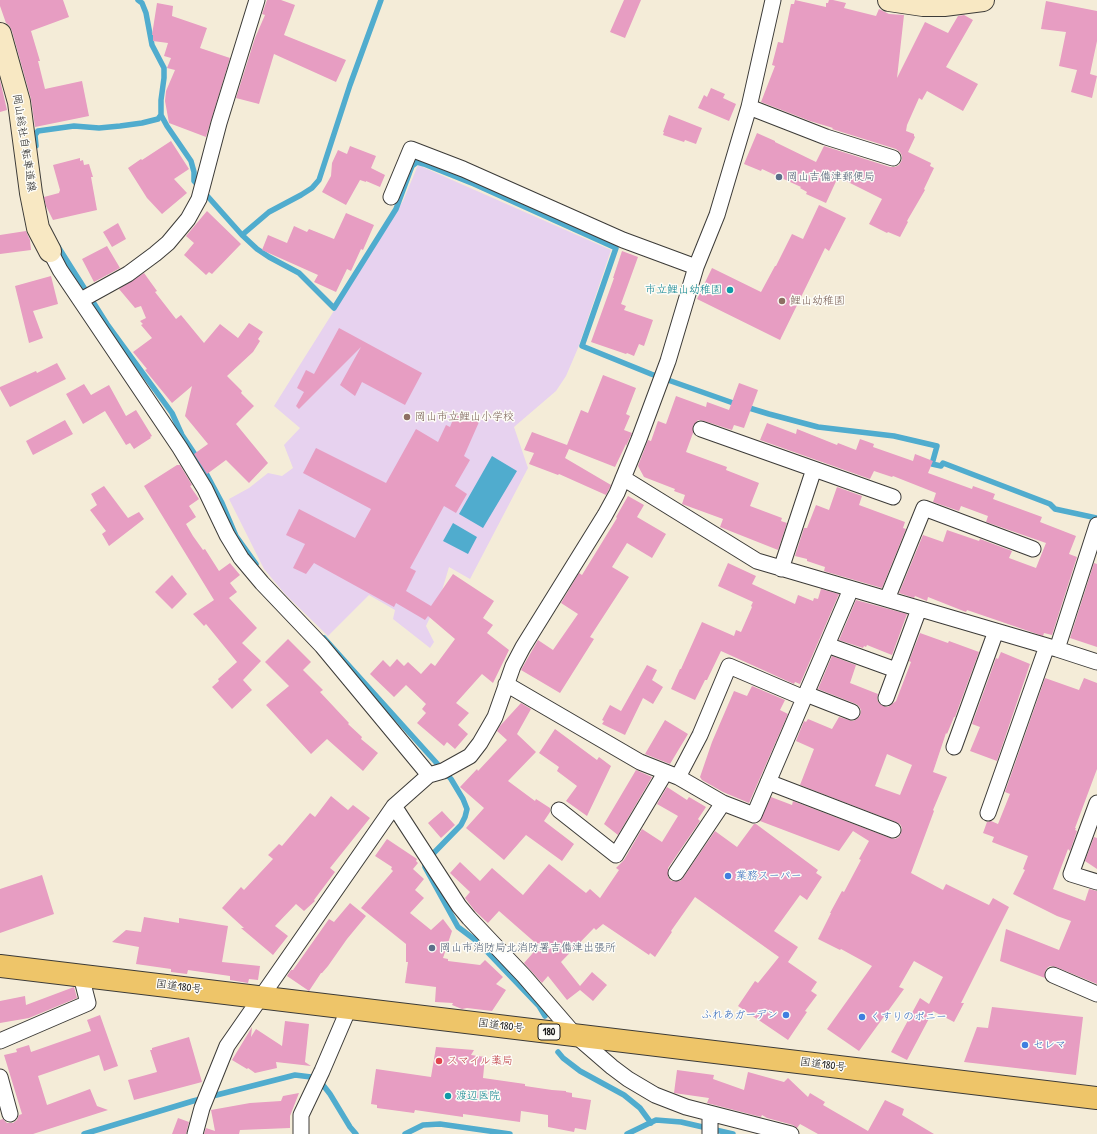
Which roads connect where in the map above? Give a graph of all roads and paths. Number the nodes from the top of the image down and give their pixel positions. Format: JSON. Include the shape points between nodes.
{"nodes":[{"id":1,"x":257,"y":0,"type":"edge"},
{"id":2,"x":773,"y":0,"type":"edge"},
{"id":3,"x":888,"y":0,"type":"edge"},
{"id":4,"x":983,"y":0,"type":"edge"},
{"id":5,"x":0,"y":34,"type":"edge"},
{"id":6,"x":749,"y":107,"type":"junction"},
{"id":7,"x":893,"y":158,"type":"dead end"},
{"id":8,"x":391,"y":196,"type":"dead end"},
{"id":9,"x":50,"y":251,"type":"joint"},
{"id":10,"x":696,"y":267,"type":"junction"},
{"id":11,"x":80,"y":300,"type":"junction"},
{"id":12,"x":700,"y":429,"type":"dead end"},
{"id":13,"x":814,"y":469,"type":"junction"},
{"id":14,"x":623,"y":478,"type":"junction"},
{"id":15,"x":893,"y":497,"type":"dead end"},
{"id":16,"x":1097,"y":525,"type":"edge"},
{"id":17,"x":1033,"y":549,"type":"dead end"},
{"id":18,"x":781,"y":568,"type":"junction"},
{"id":19,"x":851,"y":589,"type":"junction"},
{"id":20,"x":886,"y":599,"type":"junction"},
{"id":21,"x":919,"y":609,"type":"junction"},
{"id":22,"x":996,"y":631,"type":"junction"},
{"id":23,"x":827,"y":645,"type":"junction"},
{"id":24,"x":1052,"y":648,"type":"junction"},
{"id":25,"x":1097,"y":662,"type":"edge"},
{"id":26,"x":896,"y":670,"type":"junction"},
{"id":27,"x":506,"y":684,"type":"junction"},
{"id":28,"x":805,"y":696,"type":"junction"},
{"id":29,"x":886,"y":698,"type":"dead end"},
{"id":30,"x":852,"y":712,"type":"dead end"},
{"id":31,"x":954,"y":746,"type":"dead end"},
{"id":32,"x":429,"y":775,"type":"junction"},
{"id":33,"x":671,"y":775,"type":"junction"},
{"id":34,"x":768,"y":782,"type":"junction"},
{"id":35,"x":723,"y":803,"type":"junction"},
{"id":36,"x":1097,"y":803,"type":"edge"},
{"id":37,"x":394,"y":806,"type":"junction"},
{"id":38,"x":559,"y":810,"type":"dead end"},
{"id":39,"x":988,"y":813,"type":"dead end"},
{"id":40,"x":893,"y":830,"type":"dead end"},
{"id":41,"x":676,"y":873,"type":"dead end"},
{"id":42,"x":1097,"y":882,"type":"edge"},
{"id":43,"x":0,"y":966,"type":"edge"},
{"id":44,"x":1053,"y":975,"type":"dead end"},
{"id":45,"x":81,"y":976,"type":"junction"},
{"id":46,"x":1097,"y":994,"type":"edge"},
{"id":47,"x":262,"y":997,"type":"junction"},
{"id":48,"x":349,"y":1008,"type":"junction"},
{"id":49,"x":576,"y":1035,"type":"junction"},
{"id":50,"x":0,"y":1041,"type":"edge"},
{"id":51,"x":0,"y":1077,"type":"edge"},
{"id":52,"x":1097,"y":1098,"type":"edge"},
{"id":53,"x":10,"y":1114,"type":"dead end"},
{"id":54,"x":710,"y":1114,"type":"junction"},
{"id":55,"x":195,"y":1134,"type":"edge"},
{"id":56,"x":301,"y":1134,"type":"edge"},
{"id":57,"x":710,"y":1134,"type":"edge"},
{"id":58,"x":791,"y":1134,"type":"edge"}],
"edges":[{"from":1,"to":11,"type":"street","via":[[219,123],[199,199],[188,218],[168,243],[155,254],[128,274]]},
{"from":2,"to":6,"type":"street"},
{"from":3,"to":4,"type":"main road","via":[[923,5]]},
{"from":5,"to":9,"type":"main road","name":"岡山総社自転車道線","via":[[19,102],[38,228]]},
{"from":6,"to":7,"type":"street","via":[[826,137]]},
{"from":6,"to":10,"type":"street","via":[[716,215]]},
{"from":8,"to":10,"type":"street","via":[[411,149],[463,169],[623,240]]},
{"from":9,"to":11,"type":"street"},
{"from":10,"to":14,"type":"street","via":[[668,361]]},
{"from":11,"to":32,"type":"street","via":[[187,460],[242,558],[262,583],[322,646]]},
{"from":12,"to":13,"type":"street"},
{"from":13,"to":15,"type":"street"},
{"from":13,"to":18,"type":"street"},
{"from":14,"to":18,"type":"street","via":[[757,561]]},
{"from":14,"to":27,"type":"street","via":[[605,515],[522,647]]},
{"from":16,"to":24,"type":"street"},
{"from":17,"to":20,"type":"street","via":[[924,508]]},
{"from":18,"to":19,"type":"street"},
{"from":19,"to":20,"type":"street"},
{"from":19,"to":23,"type":"street"},
{"from":20,"to":21,"type":"street"},
{"from":21,"to":22,"type":"street"},
{"from":21,"to":26,"type":"street"},
{"from":22,"to":24,"type":"street"},
{"from":22,"to":31,"type":"street"},
{"from":23,"to":26,"type":"street"},
{"from":23,"to":28,"type":"street"},
{"from":24,"to":25,"type":"street"},
{"from":24,"to":39,"type":"street"},
{"from":26,"to":29,"type":"street"},
{"from":27,"to":32,"type":"street","via":[[495,718],[470,756],[443,771]]},
{"from":27,"to":33,"type":"street","via":[[640,762]]},
{"from":28,"to":30,"type":"street"},
{"from":28,"to":33,"type":"street","via":[[729,666],[700,735]]},
{"from":28,"to":34,"type":"street"},
{"from":32,"to":37,"type":"street"},
{"from":33,"to":35,"type":"street"},
{"from":33,"to":38,"type":"street","via":[[616,855]]},
{"from":34,"to":35,"type":"street","via":[[754,815]]},
{"from":34,"to":40,"type":"street"},
{"from":35,"to":41,"type":"street"},
{"from":36,"to":42,"type":"street","via":[[1071,874]]},
{"from":37,"to":47,"type":"street"},
{"from":37,"to":49,"type":"street","via":[[459,906]]},
{"from":43,"to":45,"type":"highway","name":"国道180号","number":"180"},
{"from":44,"to":46,"type":"street"},
{"from":45,"to":47,"type":"highway","name":"国道180号","number":"180"},
{"from":45,"to":50,"type":"street","via":[[88,1003]]},
{"from":47,"to":48,"type":"highway","name":"国道180号","number":"180"},
{"from":47,"to":55,"type":"street","via":[[227,1046],[202,1108]]},
{"from":48,"to":49,"type":"highway","name":"国道180号","number":"180"},
{"from":48,"to":56,"type":"street","via":[[301,1115]]},
{"from":49,"to":52,"type":"highway","name":"国道180号","number":"180"},
{"from":49,"to":54,"type":"street","via":[[612,1067],[655,1095]]},
{"from":51,"to":53,"type":"street"},
{"from":54,"to":57,"type":"street"},
{"from":54,"to":58,"type":"street"}]}
